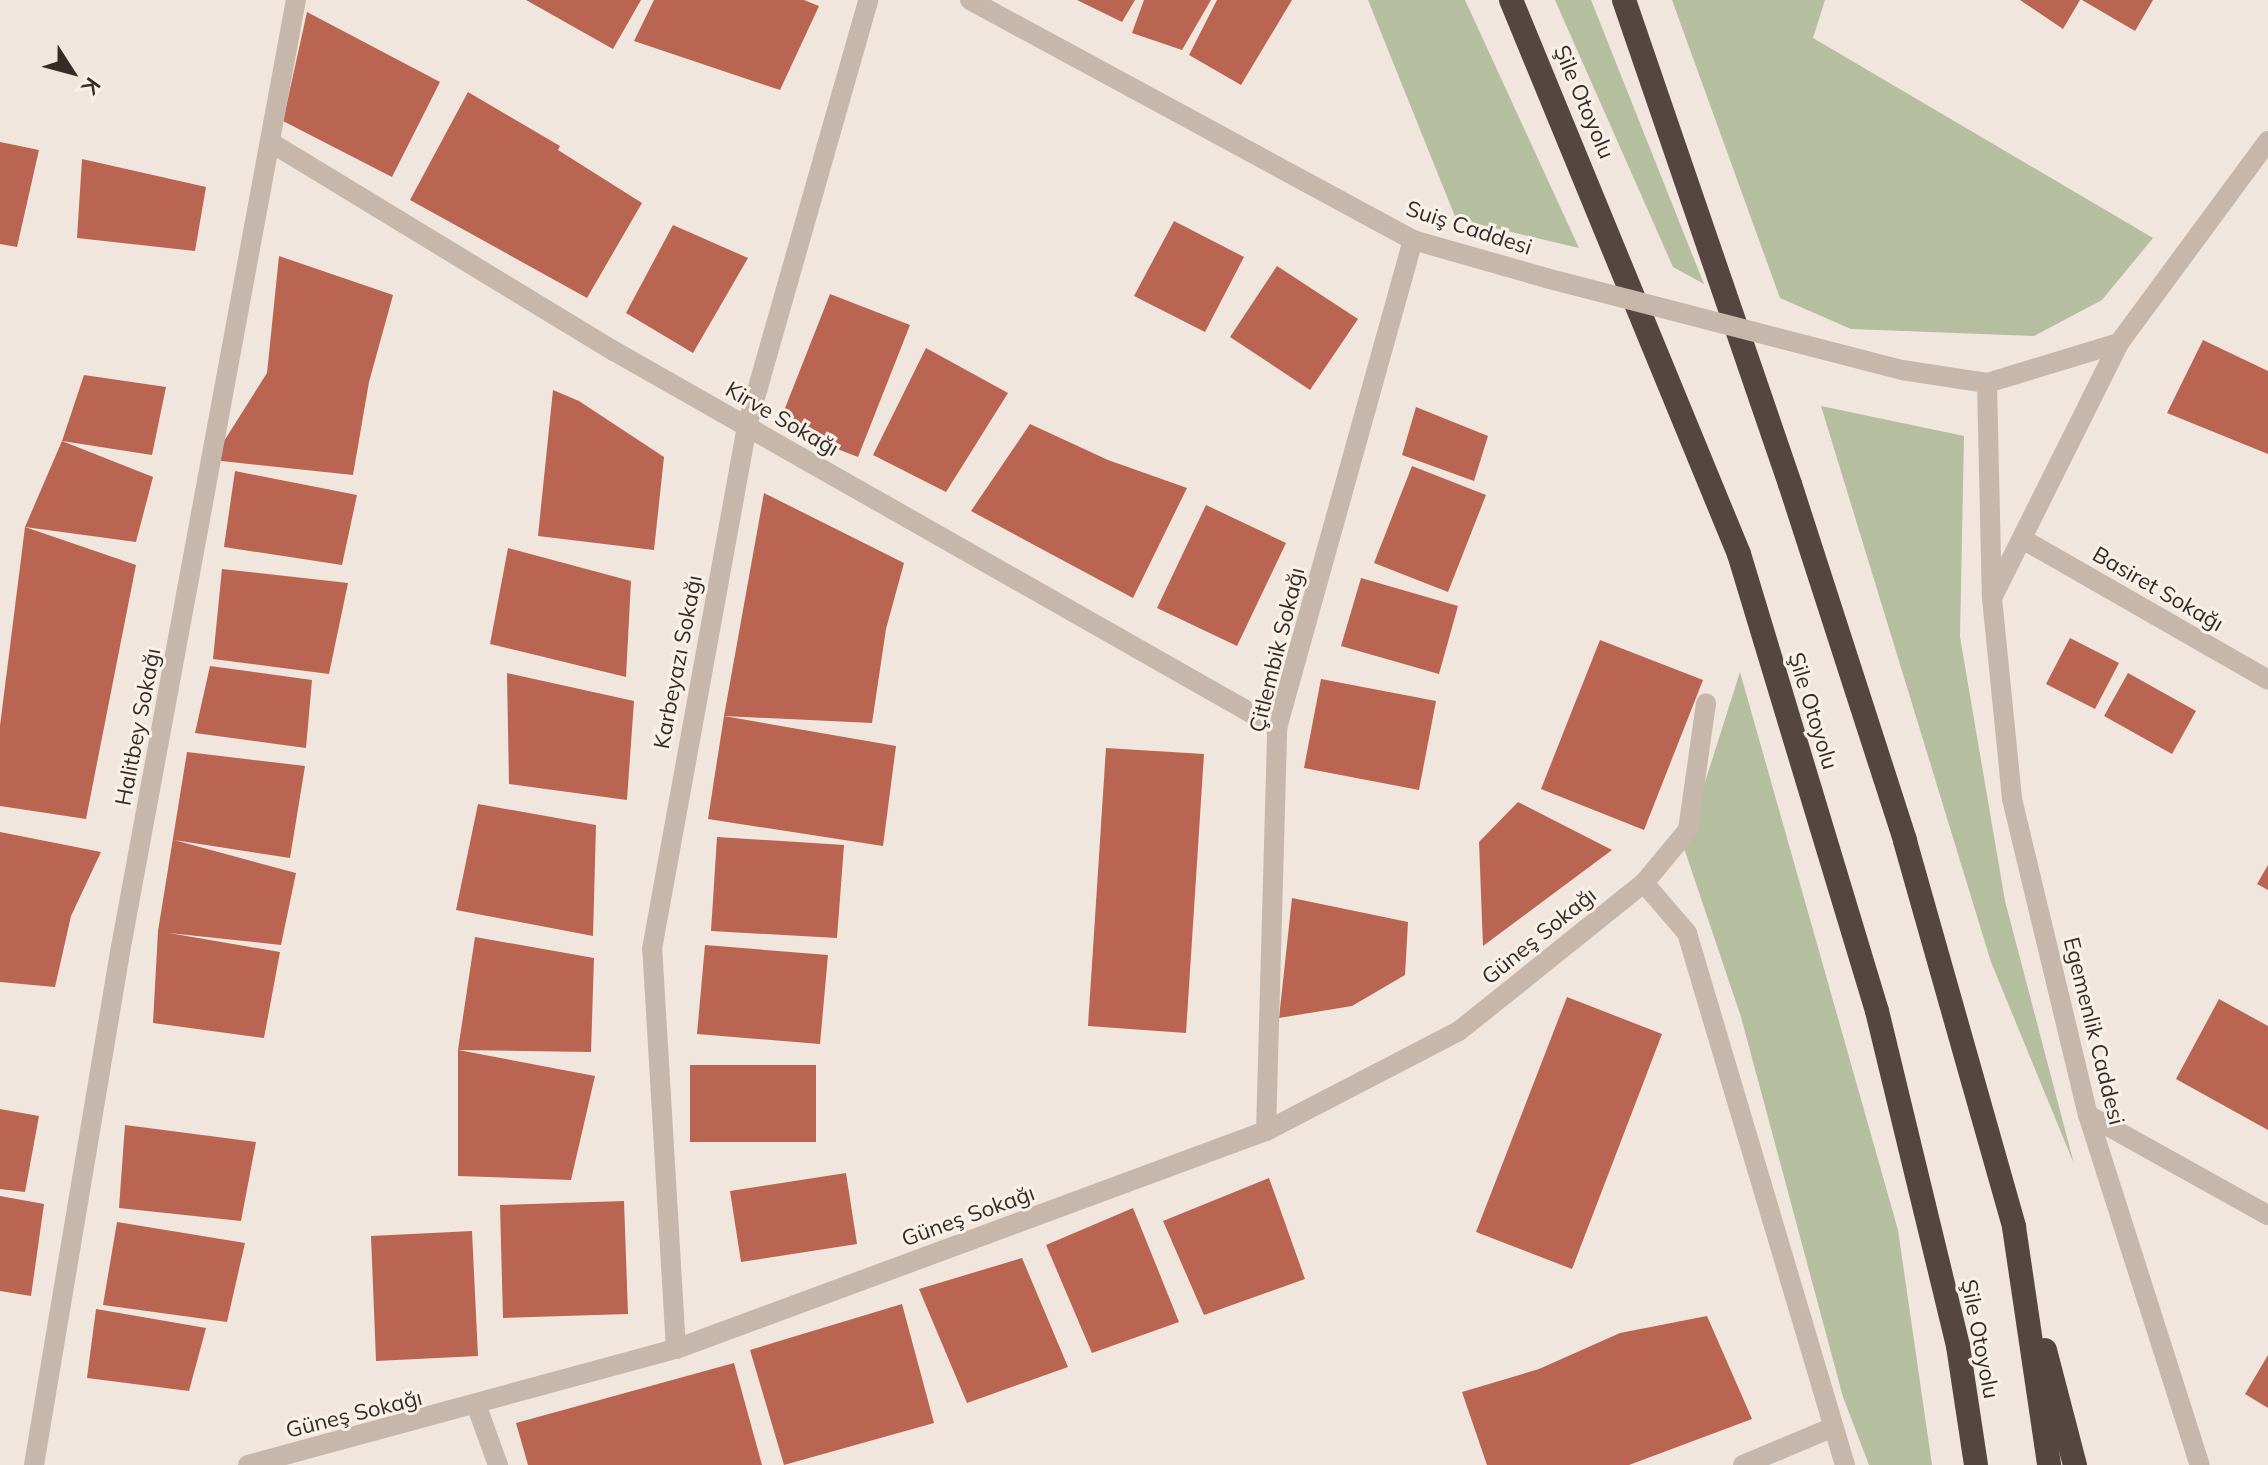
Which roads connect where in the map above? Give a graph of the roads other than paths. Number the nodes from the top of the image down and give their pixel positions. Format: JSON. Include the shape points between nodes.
{"nodes":[{"id":1,"x":296,"y":0,"type":"edge"},
{"id":2,"x":868,"y":0,"type":"edge"},
{"id":3,"x":970,"y":0,"type":"edge"},
{"id":4,"x":1511,"y":0,"type":"edge"},
{"id":5,"x":1624,"y":0,"type":"edge"},
{"id":6,"x":2268,"y":141,"type":"edge"},
{"id":7,"x":270,"y":142,"type":"junction"},
{"id":8,"x":1413,"y":240,"type":"junction"},
{"id":9,"x":2119,"y":343,"type":"junction"},
{"id":10,"x":1987,"y":383,"type":"junction"},
{"id":11,"x":747,"y":426,"type":"junction"},
{"id":12,"x":2024,"y":540,"type":"junction"},
{"id":13,"x":1992,"y":598,"type":"junction"},
{"id":14,"x":2268,"y":680,"type":"edge"},
{"id":15,"x":1706,"y":703,"type":"dead end"},
{"id":16,"x":1277,"y":728,"type":"junction"},
{"id":17,"x":1644,"y":883,"type":"junction"},
{"id":18,"x":2088,"y":1115,"type":"junction"},
{"id":19,"x":1266,"y":1131,"type":"junction"},
{"id":20,"x":2268,"y":1215,"type":"edge"},
{"id":21,"x":2014,"y":1227,"type":"junction"},
{"id":22,"x":676,"y":1349,"type":"junction"},
{"id":23,"x":477,"y":1407,"type":"junction"},
{"id":24,"x":1831,"y":1428,"type":"junction"},
{"id":25,"x":34,"y":1465,"type":"edge"},
{"id":26,"x":248,"y":1465,"type":"edge"},
{"id":27,"x":498,"y":1465,"type":"edge"},
{"id":28,"x":1743,"y":1465,"type":"edge"},
{"id":29,"x":1845,"y":1465,"type":"edge"},
{"id":30,"x":1976,"y":1465,"type":"edge"},
{"id":31,"x":2049,"y":1465,"type":"edge"},
{"id":32,"x":2075,"y":1465,"type":"edge"},
{"id":33,"x":2200,"y":1465,"type":"edge"}],
"edges":[{"from":1,"to":7,"type":"street","name":"Halitbey Sokağı"},
{"from":2,"to":11,"type":"street","name":"Karbeyazı Sokağı"},
{"from":3,"to":8,"type":"street","name":"Suiş Caddesi"},
{"from":4,"to":30,"type":"highway","name":"Şile Otoyolu","via":[[1739,554],[1877,1011],[1958,1346]]},
{"from":5,"to":21,"type":"highway","via":[[1790,484],[1905,841]]},
{"from":6,"to":9,"type":"street"},
{"from":7,"to":11,"type":"street","name":"Kirve Sokağı"},
{"from":7,"to":25,"type":"street","name":"Halitbey Sokağı","via":[[120,952]]},
{"from":8,"to":10,"type":"street","name":"Suiş Caddesi","bridge":true,"via":[[1902,370]]},
{"from":8,"to":16,"type":"street","name":"Çitlembik Sokağı"},
{"from":9,"to":10,"type":"street"},
{"from":9,"to":12,"type":"street"},
{"from":10,"to":13,"type":"street","name":"Egemenlik Caddesi"},
{"from":11,"to":16,"type":"street","name":"Kirve Sokağı"},
{"from":11,"to":22,"type":"street","name":"Karbeyazı Sokağı","via":[[652,949]]},
{"from":12,"to":13,"type":"street"},
{"from":12,"to":14,"type":"street","name":"Basiret Sokağı"},
{"from":13,"to":18,"type":"street","name":"Egemenlik Caddesi","via":[[2012,799]]},
{"from":15,"to":17,"type":"street","name":"Güneş Sokağı","via":[[1688,830]]},
{"from":16,"to":19,"type":"street","name":"Çitlembik Sokağı"},
{"from":17,"to":19,"type":"street","name":"Güneş Sokağı","via":[[1459,1031]]},
{"from":17,"to":24,"type":"street","via":[[1687,933]]},
{"from":18,"to":20,"type":"street"},
{"from":18,"to":33,"type":"street","name":"Egemenlik Caddesi"},
{"from":19,"to":22,"type":"street","name":"Güneş Sokağı"},
{"from":21,"to":31,"type":"highway"},
{"from":21,"to":32,"type":"highway"},
{"from":22,"to":23,"type":"street","name":"Güneş Sokağı"},
{"from":23,"to":26,"type":"street","name":"Güneş Sokağı"},
{"from":23,"to":27,"type":"street"},
{"from":24,"to":28,"type":"street"},
{"from":24,"to":29,"type":"street"}]}
